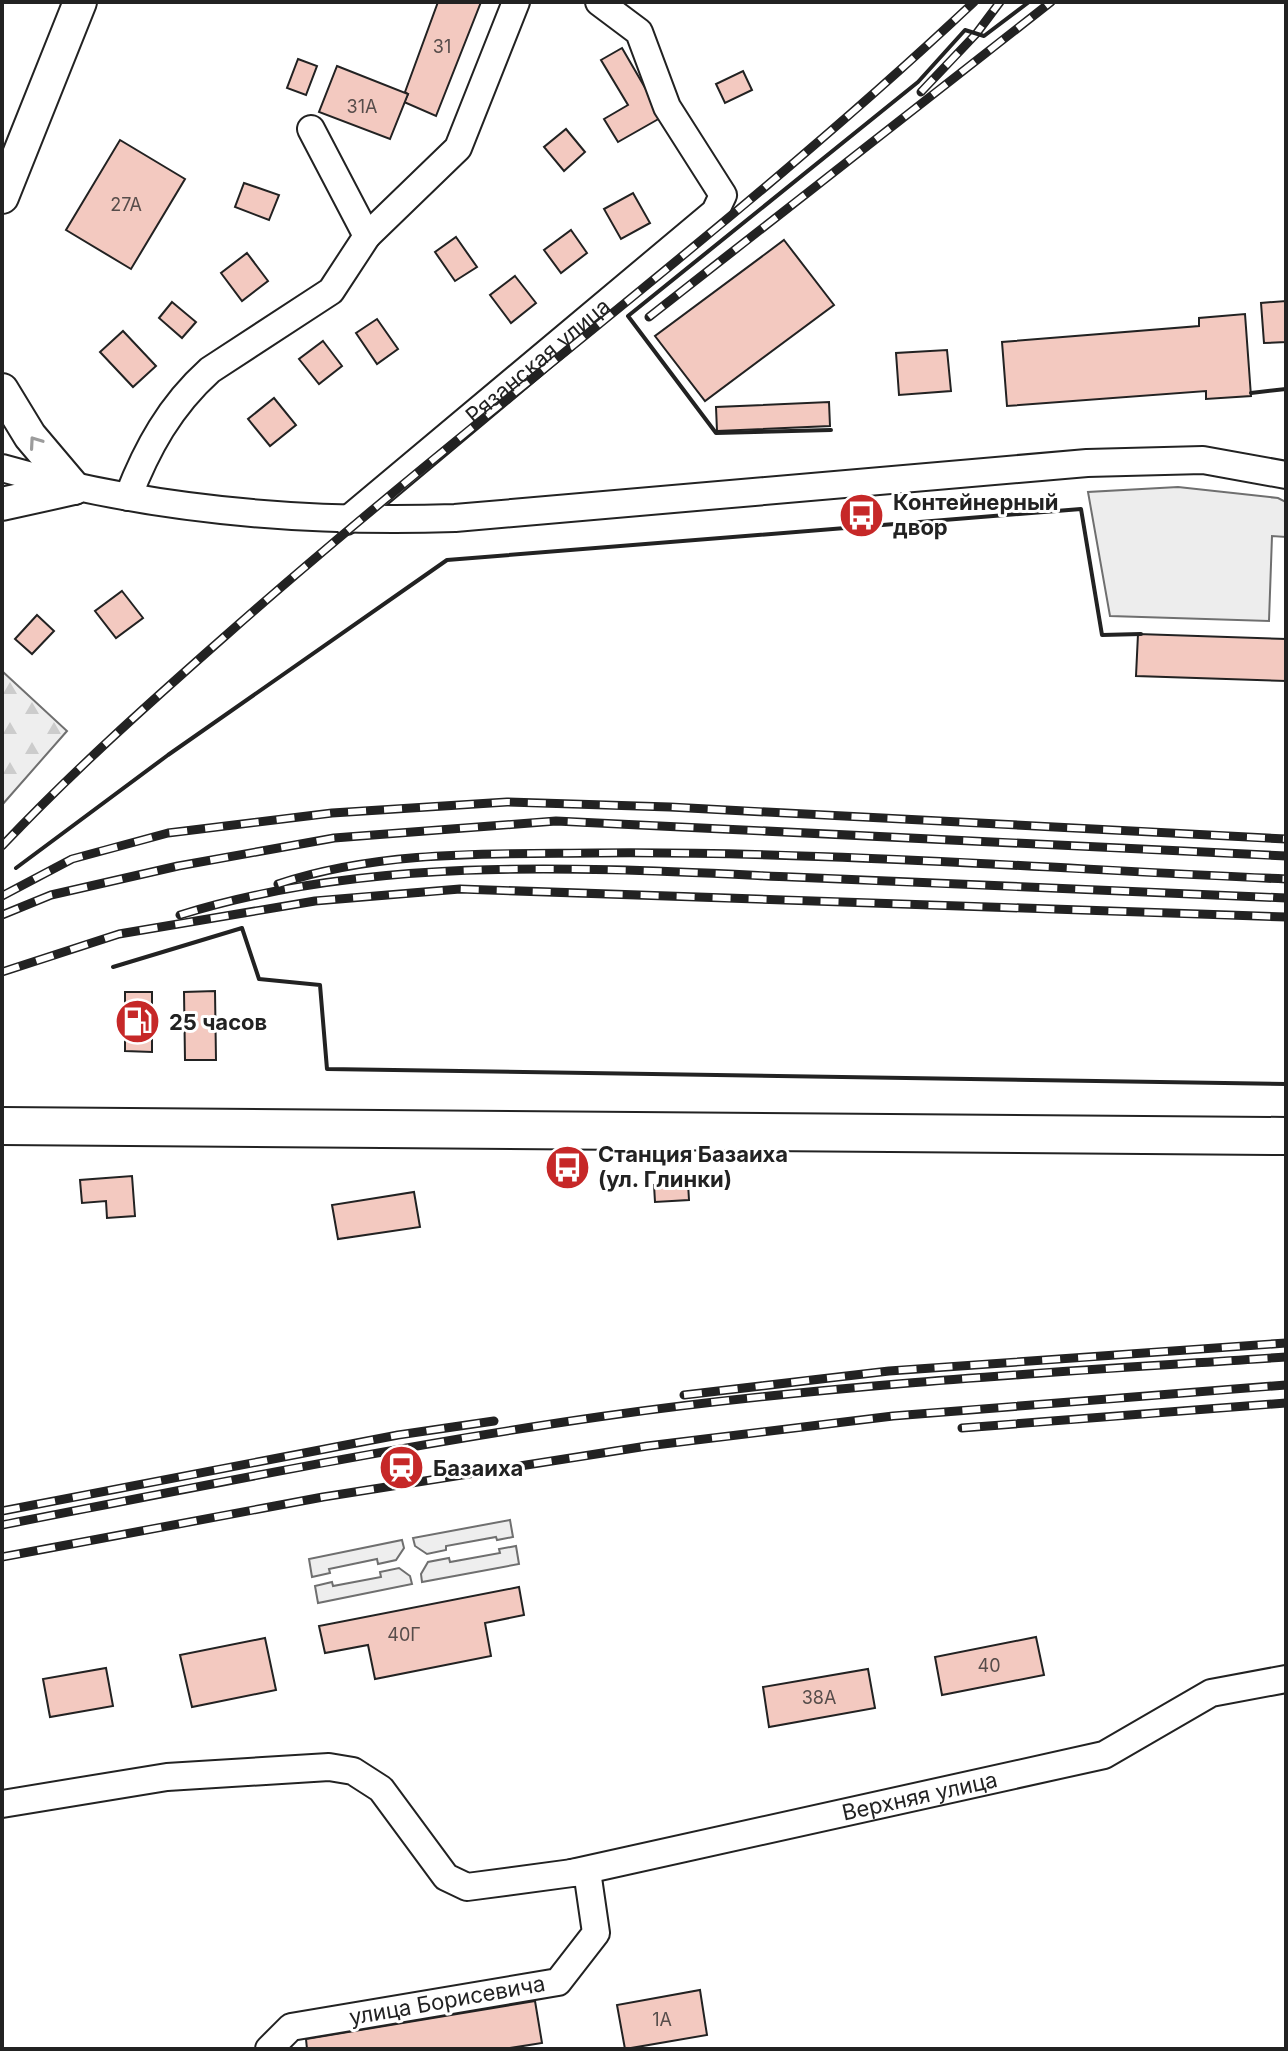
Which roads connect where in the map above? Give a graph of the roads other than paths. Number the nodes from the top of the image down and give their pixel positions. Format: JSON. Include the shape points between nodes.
{"nodes":[{"id":1,"x":80,"y":2,"type":"edge"},
{"id":2,"x":516,"y":2,"type":"edge"},
{"id":3,"x":599,"y":2,"type":"edge"},
{"id":4,"x":311,"y":129,"type":"dead end"},
{"id":5,"x":2,"y":197,"type":"edge"},
{"id":6,"x":367,"y":236,"type":"junction"},
{"id":7,"x":2,"y":390,"type":"edge"},
{"id":8,"x":2,"y":468,"type":"edge"},
{"id":9,"x":1286,"y":475,"type":"edge"},
{"id":10,"x":74,"y":488,"type":"junction"},
{"id":11,"x":128,"y":497,"type":"junction"},
{"id":12,"x":2,"y":504,"type":"edge"},
{"id":13,"x":346,"y":521,"type":"junction"},
{"id":14,"x":2,"y":1126,"type":"edge"},
{"id":15,"x":1286,"y":1136,"type":"edge"},
{"id":16,"x":1286,"y":1679,"type":"edge"},
{"id":17,"x":2,"y":1804,"type":"edge"},
{"id":18,"x":587,"y":1871,"type":"junction"},
{"id":19,"x":269,"y":2049,"type":"edge"}],
"edges":[{"from":1,"to":5,"type":"main road"},
{"from":2,"to":6,"type":"street","via":[[458,148]]},
{"from":3,"to":13,"type":"street","name":"Рязанская улица","via":[[639,32],[667,107],[723,195],[715,212]]},
{"from":4,"to":6,"type":"street"},
{"from":6,"to":11,"type":"street","via":[[331,291],[194,385],[149,445]]},
{"from":10,"to":7,"type":"main road","one_way":true,"via":[[37,446]]},
{"from":8,"to":10,"type":"street"},
{"from":9,"to":13,"type":"street","via":[[1203,460],[1087,463],[455,518]]},
{"from":10,"to":11,"type":"street"},
{"from":10,"to":12,"type":"main road"},
{"from":11,"to":13,"type":"street"},
{"from":14,"to":15,"type":"highway"},
{"from":16,"to":18,"type":"street","name":"Верхняя улица","via":[[1211,1693],[1104,1755]]},
{"from":17,"to":18,"type":"street","via":[[167,1777],[329,1767],[353,1771],[381,1789],[446,1877],[467,1887]]},
{"from":18,"to":19,"type":"street","name":"улица Борисевича","via":[[596,1933],[558,1982],[291,2027]]}]}
